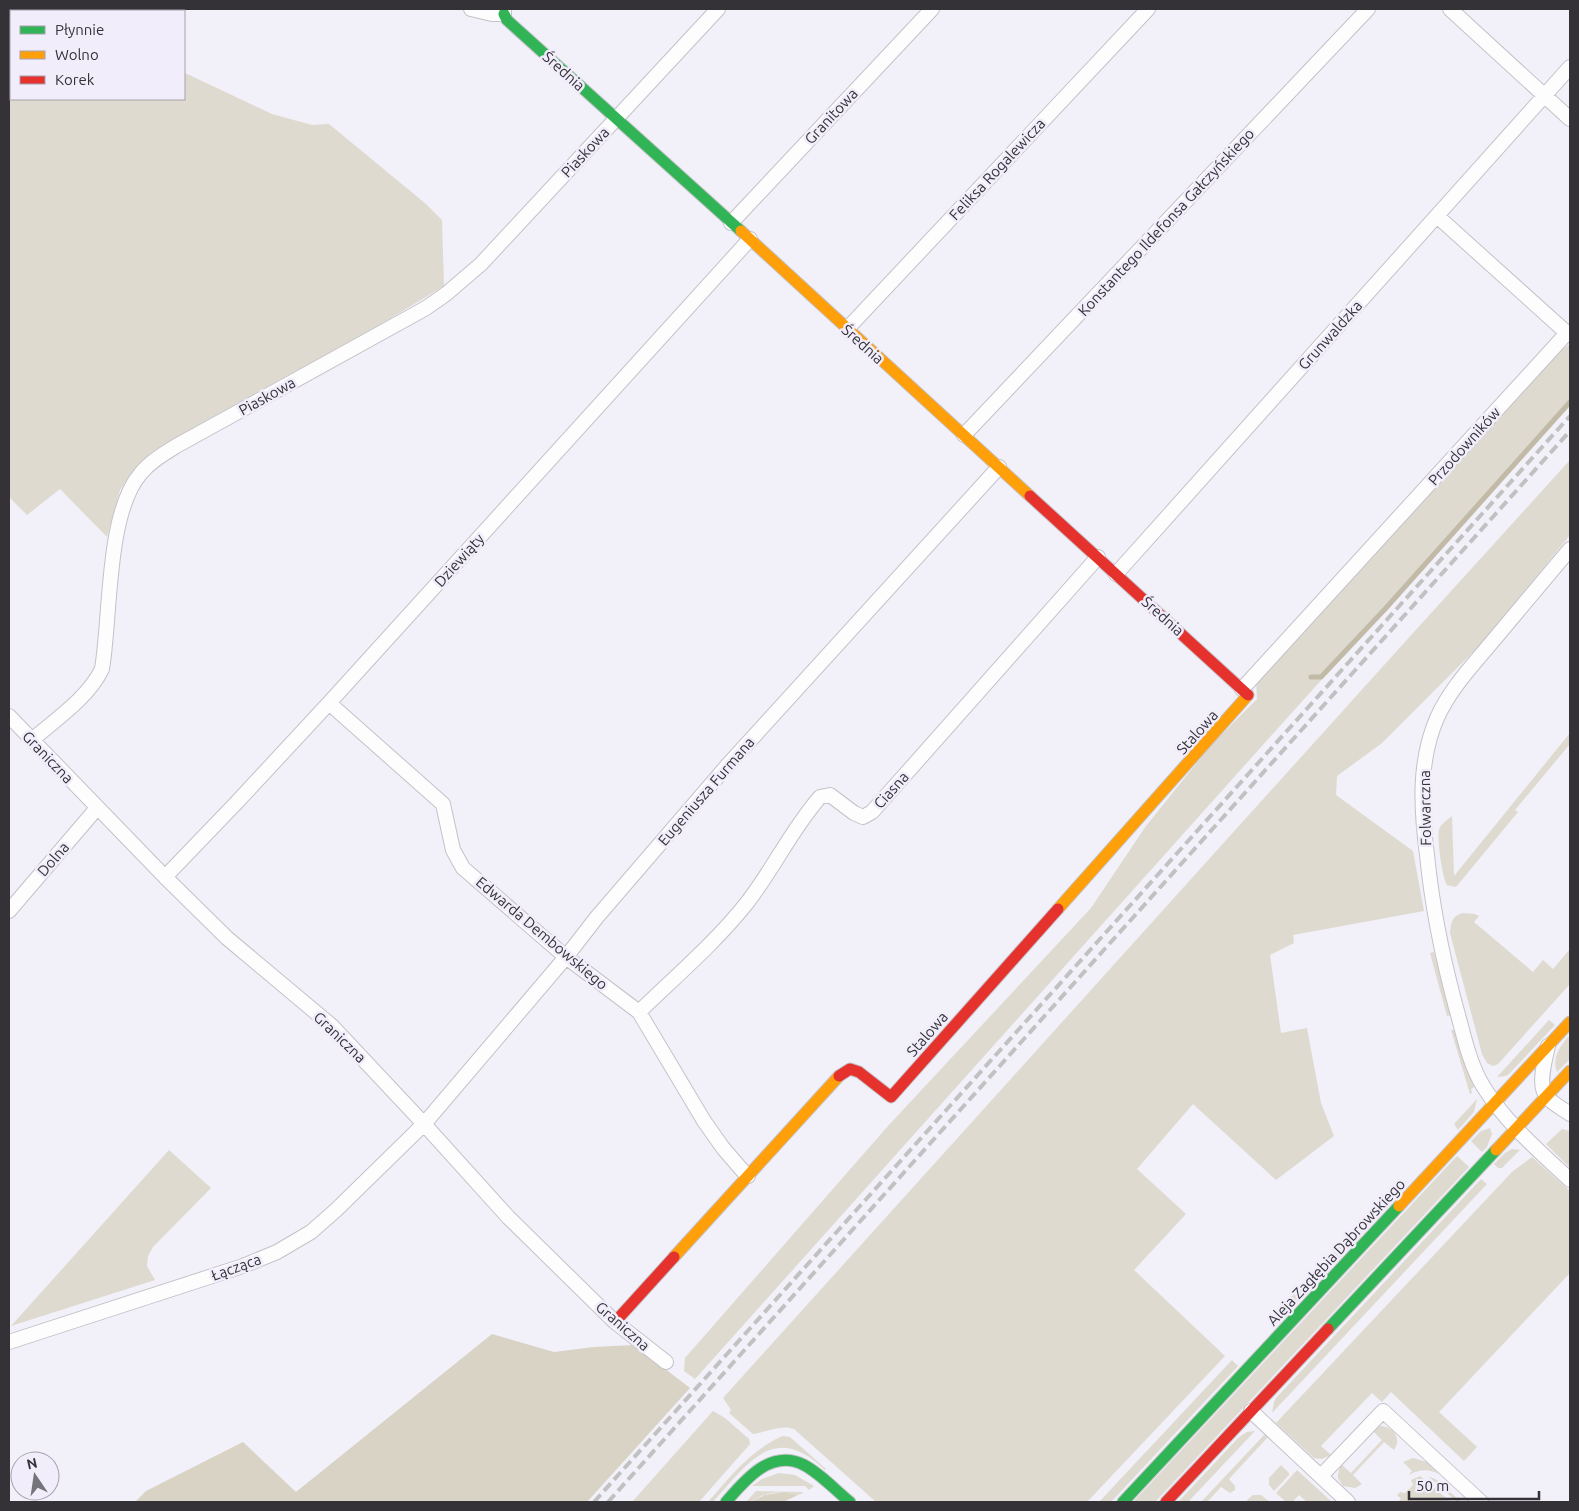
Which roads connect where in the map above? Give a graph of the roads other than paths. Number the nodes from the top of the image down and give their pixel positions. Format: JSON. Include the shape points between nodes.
{"nodes":[{"id":1,"x":471,"y":9,"type":"edge"},
{"id":2,"x":718,"y":9,"type":"edge"},
{"id":3,"x":932,"y":9,"type":"edge"},
{"id":4,"x":1148,"y":9,"type":"edge"},
{"id":5,"x":1368,"y":9,"type":"edge"},
{"id":6,"x":1450,"y":9,"type":"edge"},
{"id":7,"x":504,"y":11,"type":"edge"},
{"id":8,"x":1570,"y":67,"type":"edge"},
{"id":9,"x":1545,"y":96,"type":"junction"},
{"id":10,"x":616,"y":118,"type":"junction"},
{"id":11,"x":1570,"y":119,"type":"edge"},
{"id":12,"x":1437,"y":216,"type":"junction"},
{"id":13,"x":731,"y":223,"type":"junction"},
{"id":14,"x":750,"y":239,"type":"junction"},
{"id":15,"x":847,"y":329,"type":"junction"},
{"id":16,"x":964,"y":436,"type":"junction"},
{"id":17,"x":998,"y":467,"type":"junction"},
{"id":18,"x":1570,"y":549,"type":"edge"},
{"id":19,"x":1098,"y":557,"type":"junction"},
{"id":20,"x":1116,"y":574,"type":"junction"},
{"id":21,"x":1246,"y":692,"type":"junction"},
{"id":22,"x":328,"y":703,"type":"junction"},
{"id":23,"x":9,"y":716,"type":"edge"},
{"id":24,"x":32,"y":740,"type":"junction"},
{"id":25,"x":97,"y":808,"type":"junction"},
{"id":26,"x":165,"y":877,"type":"junction"},
{"id":27,"x":9,"y":911,"type":"edge"},
{"id":28,"x":566,"y":957,"type":"junction"},
{"id":29,"x":639,"y":1012,"type":"junction"},
{"id":30,"x":1570,"y":1022,"type":"edge"},
{"id":31,"x":1548,"y":1046,"type":"junction"},
{"id":32,"x":1570,"y":1071,"type":"edge"},
{"id":33,"x":1546,"y":1096,"type":"junction"},
{"id":34,"x":1495,"y":1103,"type":"junction"},
{"id":35,"x":1570,"y":1114,"type":"edge"},
{"id":36,"x":424,"y":1124,"type":"junction"},
{"id":37,"x":1516,"y":1128,"type":"junction"},
{"id":38,"x":748,"y":1176,"type":"junction"},
{"id":39,"x":1570,"y":1180,"type":"edge"},
{"id":40,"x":616,"y":1322,"type":"junction"},
{"id":41,"x":9,"y":1342,"type":"edge"},
{"id":42,"x":666,"y":1362,"type":"dead end"},
{"id":43,"x":1251,"y":1410,"type":"junction"},
{"id":44,"x":1321,"y":1476,"type":"junction"},
{"id":45,"x":829,"y":1486,"type":"junction"},
{"id":46,"x":726,"y":1502,"type":"edge"},
{"id":47,"x":839,"y":1502,"type":"edge"},
{"id":48,"x":850,"y":1502,"type":"edge"},
{"id":49,"x":1123,"y":1502,"type":"edge"},
{"id":50,"x":1166,"y":1502,"type":"edge"},
{"id":51,"x":1348,"y":1502,"type":"edge"},
{"id":52,"x":1481,"y":1502,"type":"edge"}],
"edges":[{"from":1,"to":7,"type":"street","name":"Średnia","via":[[492,14]]},
{"from":2,"to":10,"type":"street","name":"Piaskowa"},
{"from":3,"to":13,"type":"street","name":"Granitowa"},
{"from":4,"to":15,"type":"street","name":"Feliksa Rogalewicza"},
{"from":5,"to":16,"type":"street","name":"Konstantego Ildefonsa Gałczyńskiego"},
{"from":6,"to":9,"type":"street"},
{"from":7,"to":10,"type":"street","name":"Średnia","via":[[507,20]]},
{"from":8,"to":9,"type":"street","name":"Grunwaldzka"},
{"from":9,"to":11,"type":"street"},
{"from":9,"to":12,"type":"street","name":"Grunwaldzka"},
{"from":10,"to":13,"type":"street","name":"Średnia"},
{"from":10,"to":24,"type":"street","name":"Piaskowa","via":[[481,264],[446,294],[178,445],[141,473],[121,512],[102,668],[83,696]]},
{"from":12,"to":20,"type":"street","name":"Grunwaldzka"},
{"from":12,"to":21,"type":"street","name":"Przodowników","via":[[1567,333]]},
{"from":13,"to":14,"type":"street","name":"Średnia"},
{"from":14,"to":15,"type":"street","name":"Średnia"},
{"from":14,"to":22,"type":"street","name":"Dziewiąty"},
{"from":15,"to":16,"type":"street","name":"Średnia"},
{"from":16,"to":17,"type":"street","name":"Średnia"},
{"from":17,"to":19,"type":"street","name":"Średnia"},
{"from":17,"to":28,"type":"street","name":"Eugeniusza Furmana","via":[[726,767]]},
{"from":18,"to":34,"type":"street","name":"Folwarczna","via":[[1452,690],[1433,728],[1424,766],[1422,806],[1425,843],[1445,966],[1473,1064]]},
{"from":19,"to":20,"type":"street","name":"Średnia"},
{"from":19,"to":29,"type":"street","name":"Ciasna","via":[[872,812],[863,817],[830,795],[820,797],[788,839],[747,903]]},
{"from":20,"to":21,"type":"street","name":"Średnia"},
{"from":21,"to":38,"type":"street","name":"Stalowa","via":[[891,1097],[860,1072],[850,1069],[840,1075]]},
{"from":22,"to":26,"type":"street","name":"Dziewiąty"},
{"from":22,"to":28,"type":"street","name":"Edwarda Dembowskiego","via":[[443,804],[454,850],[463,868]]},
{"from":23,"to":24,"type":"street","name":"Graniczna"},
{"from":24,"to":25,"type":"street","name":"Graniczna"},
{"from":25,"to":26,"type":"street","name":"Graniczna"},
{"from":25,"to":27,"type":"street","name":"Dolna"},
{"from":26,"to":36,"type":"street","name":"Graniczna","via":[[227,938],[332,1026]]},
{"from":28,"to":29,"type":"street","name":"Edwarda Dembowskiego"},
{"from":28,"to":36,"type":"street","name":"Eugeniusza Furmana"},
{"from":29,"to":38,"type":"street","name":"Edwarda Dembowskiego","via":[[704,1121]]},
{"from":30,"to":31,"type":"street","name":"Aleja Zagłębia Dąbrowskiego"},
{"from":31,"to":33,"type":"street","via":[[1542,1073]]},
{"from":31,"to":34,"type":"street","name":"Aleja Zagłębia Dąbrowskiego"},
{"from":32,"to":33,"type":"street"},
{"from":33,"to":35,"type":"street"},
{"from":33,"to":37,"type":"street"},
{"from":34,"to":37,"type":"street","name":"Folwarczna"},
{"from":34,"to":49,"type":"street","name":"Aleja Zagłębia Dąbrowskiego"},
{"from":36,"to":40,"type":"street","name":"Graniczna","via":[[508,1217]]},
{"from":36,"to":41,"type":"street","name":"Łącząca","via":[[336,1210],[310,1232],[277,1252]]},
{"from":37,"to":39,"type":"street","name":"Folwarczna"},
{"from":37,"to":43,"type":"street"},
{"from":38,"to":40,"type":"street","name":"Stalowa"},
{"from":40,"to":42,"type":"street","name":"Graniczna"},
{"from":43,"to":44,"type":"street"},
{"from":43,"to":50,"type":"street"},
{"from":44,"to":51,"type":"street"},
{"from":44,"to":52,"type":"street","via":[[1383,1411]]},
{"from":45,"to":46,"type":"street","via":[[799,1463],[777,1460],[756,1470]]},
{"from":45,"to":47,"type":"street"},
{"from":45,"to":48,"type":"street"}]}
